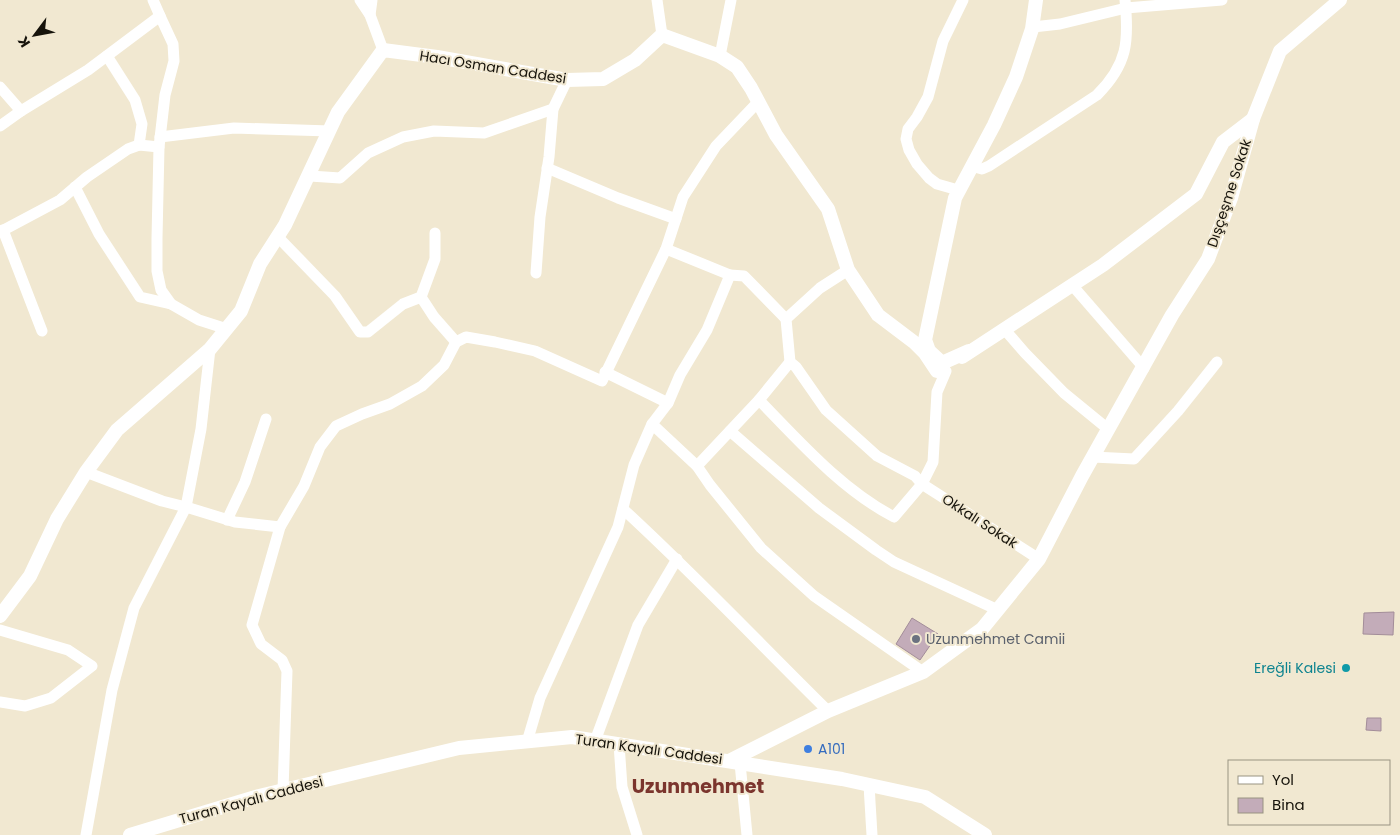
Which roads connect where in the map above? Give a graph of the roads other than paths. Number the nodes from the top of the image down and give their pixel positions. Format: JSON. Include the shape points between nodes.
{"nodes":[{"id":1,"x":153,"y":0,"type":"edge"},
{"id":2,"x":360,"y":0,"type":"edge"},
{"id":3,"x":372,"y":0,"type":"edge"},
{"id":4,"x":657,"y":0,"type":"edge"},
{"id":5,"x":731,"y":0,"type":"edge"},
{"id":6,"x":963,"y":0,"type":"edge"},
{"id":7,"x":1036,"y":0,"type":"edge"},
{"id":8,"x":1222,"y":0,"type":"edge"},
{"id":9,"x":1340,"y":0,"type":"edge"},
{"id":10,"x":1125,"y":4,"type":"edge"},
{"id":11,"x":370,"y":15,"type":"junction"},
{"id":12,"x":160,"y":16,"type":"junction"},
{"id":13,"x":1033,"y":27,"type":"junction"},
{"id":14,"x":662,"y":35,"type":"junction"},
{"id":15,"x":383,"y":50,"type":"junction"},
{"id":16,"x":107,"y":56,"type":"junction"},
{"id":17,"x":720,"y":56,"type":"junction"},
{"id":18,"x":566,"y":80,"type":"junction"},
{"id":19,"x":0,"y":88,"type":"edge"},
{"id":20,"x":758,"y":102,"type":"junction"},
{"id":21,"x":553,"y":109,"type":"junction"},
{"id":22,"x":21,"y":111,"type":"junction"},
{"id":23,"x":1253,"y":119,"type":"junction"},
{"id":24,"x":0,"y":126,"type":"edge"},
{"id":25,"x":330,"y":131,"type":"junction"},
{"id":26,"x":159,"y":142,"type":"junction"},
{"id":27,"x":139,"y":145,"type":"junction"},
{"id":28,"x":971,"y":166,"type":"junction"},
{"id":29,"x":547,"y":168,"type":"junction"},
{"id":30,"x":310,"y":176,"type":"junction"},
{"id":31,"x":76,"y":187,"type":"junction"},
{"id":32,"x":958,"y":190,"type":"junction"},
{"id":33,"x":676,"y":220,"type":"junction"},
{"id":34,"x":2,"y":231,"type":"edge"},
{"id":35,"x":435,"y":233,"type":"dead end"},
{"id":36,"x":278,"y":237,"type":"junction"},
{"id":37,"x":666,"y":249,"type":"junction"},
{"id":38,"x":848,"y":270,"type":"junction"},
{"id":39,"x":536,"y":273,"type":"dead end"},
{"id":40,"x":730,"y":275,"type":"junction"},
{"id":41,"x":1072,"y":285,"type":"junction"},
{"id":42,"x":421,"y":297,"type":"junction"},
{"id":43,"x":171,"y":304,"type":"junction"},
{"id":44,"x":786,"y":319,"type":"junction"},
{"id":45,"x":227,"y":329,"type":"junction"},
{"id":46,"x":1005,"y":330,"type":"junction"},
{"id":47,"x":42,"y":331,"type":"dead end"},
{"id":48,"x":456,"y":342,"type":"junction"},
{"id":49,"x":920,"y":342,"type":"junction"},
{"id":50,"x":210,"y":349,"type":"junction"},
{"id":51,"x":790,"y":362,"type":"junction"},
{"id":52,"x":1217,"y":362,"type":"dead end"},
{"id":53,"x":1143,"y":367,"type":"junction"},
{"id":54,"x":942,"y":368,"type":"junction"},
{"id":55,"x":605,"y":373,"type":"junction"},
{"id":56,"x":759,"y":400,"type":"junction"},
{"id":57,"x":668,"y":403,"type":"junction"},
{"id":58,"x":266,"y":419,"type":"dead end"},
{"id":59,"x":652,"y":424,"type":"junction"},
{"id":60,"x":1108,"y":428,"type":"junction"},
{"id":61,"x":730,"y":431,"type":"junction"},
{"id":62,"x":1093,"y":457,"type":"junction"},
{"id":63,"x":697,"y":466,"type":"junction"},
{"id":64,"x":86,"y":472,"type":"junction"},
{"id":65,"x":922,"y":484,"type":"junction"},
{"id":66,"x":186,"y":507,"type":"junction"},
{"id":67,"x":623,"y":508,"type":"junction"},
{"id":68,"x":227,"y":520,"type":"junction"},
{"id":69,"x":280,"y":527,"type":"junction"},
{"id":70,"x":678,"y":559,"type":"junction"},
{"id":71,"x":1039,"y":559,"type":"junction"},
{"id":72,"x":998,"y":610,"type":"junction"},
{"id":73,"x":0,"y":616,"type":"edge"},
{"id":74,"x":0,"y":630,"type":"edge"},
{"id":75,"x":923,"y":672,"type":"junction"},
{"id":76,"x":0,"y":702,"type":"edge"},
{"id":77,"x":828,"y":711,"type":"junction"},
{"id":78,"x":595,"y":741,"type":"junction"},
{"id":79,"x":527,"y":742,"type":"junction"},
{"id":80,"x":619,"y":744,"type":"junction"},
{"id":81,"x":734,"y":762,"type":"junction"},
{"id":82,"x":869,"y":785,"type":"junction"},
{"id":83,"x":283,"y":790,"type":"junction"},
{"id":84,"x":86,"y":835,"type":"edge"},
{"id":85,"x":130,"y":835,"type":"edge"},
{"id":86,"x":637,"y":835,"type":"edge"},
{"id":87,"x":747,"y":835,"type":"edge"},
{"id":88,"x":872,"y":835,"type":"edge"},
{"id":89,"x":985,"y":835,"type":"edge"}],
"edges":[{"from":1,"to":12,"type":"street"},
{"from":2,"to":11,"type":"street"},
{"from":3,"to":11,"type":"street"},
{"from":4,"to":14,"type":"street"},
{"from":5,"to":17,"type":"street"},
{"from":6,"to":32,"type":"street","via":[[943,41],[928,97],[908,129],[906,139],[917,164],[929,178]]},
{"from":7,"to":13,"type":"street"},
{"from":8,"to":10,"type":"street"},
{"from":9,"to":23,"type":"street","name":"Dışçeşme Sokak","via":[[1280,51]]},
{"from":10,"to":13,"type":"street","via":[[1060,24]]},
{"from":10,"to":28,"type":"street","via":[[1128,32],[1124,55],[1106,87],[989,166],[982,169]]},
{"from":11,"to":15,"type":"street"},
{"from":12,"to":16,"type":"street"},
{"from":12,"to":26,"type":"street","via":[[173,44],[174,61],[165,95]]},
{"from":13,"to":28,"type":"street","via":[[1016,77]]},
{"from":14,"to":17,"type":"street"},
{"from":14,"to":18,"type":"street","name":"Hacı Osman Caddesi","via":[[635,60],[603,79]]},
{"from":15,"to":18,"type":"street","name":"Hacı Osman Caddesi"},
{"from":15,"to":25,"type":"street","via":[[338,112]]},
{"from":16,"to":22,"type":"street"},
{"from":16,"to":27,"type":"street","via":[[135,100],[142,124]]},
{"from":17,"to":20,"type":"street","via":[[737,67]]},
{"from":18,"to":21,"type":"street"},
{"from":19,"to":22,"type":"street"},
{"from":20,"to":33,"type":"street","via":[[716,146],[683,197]]},
{"from":20,"to":38,"type":"street","via":[[776,135],[828,208]]},
{"from":21,"to":29,"type":"street"},
{"from":21,"to":30,"type":"street","via":[[484,133],[434,131],[403,137],[368,154],[340,178]]},
{"from":22,"to":24,"type":"street"},
{"from":23,"to":41,"type":"street","via":[[1223,142],[1196,194]]},
{"from":23,"to":53,"type":"street","name":"Dışçeşme Sokak","via":[[1208,260]]},
{"from":25,"to":26,"type":"street","via":[[234,128]]},
{"from":25,"to":30,"type":"street"},
{"from":26,"to":27,"type":"street"},
{"from":26,"to":43,"type":"street","via":[[157,271],[161,290]]},
{"from":27,"to":31,"type":"street","via":[[128,149]]},
{"from":28,"to":32,"type":"street"},
{"from":29,"to":33,"type":"street"},
{"from":29,"to":39,"type":"street"},
{"from":30,"to":36,"type":"street"},
{"from":31,"to":34,"type":"street","via":[[60,200]]},
{"from":31,"to":43,"type":"street","via":[[100,234],[140,298]]},
{"from":32,"to":49,"type":"street"},
{"from":33,"to":37,"type":"street"},
{"from":34,"to":47,"type":"street"},
{"from":35,"to":42,"type":"street","via":[[435,259]]},
{"from":36,"to":42,"type":"street","via":[[335,296],[360,332],[368,332],[403,304]]},
{"from":36,"to":45,"type":"street","via":[[260,264],[241,311]]},
{"from":37,"to":40,"type":"street"},
{"from":37,"to":55,"type":"street"},
{"from":38,"to":44,"type":"street","via":[[820,288]]},
{"from":38,"to":49,"type":"street","via":[[878,315]]},
{"from":40,"to":44,"type":"street","via":[[744,276]]},
{"from":40,"to":57,"type":"street","via":[[707,330],[680,375]]},
{"from":41,"to":46,"type":"street"},
{"from":41,"to":53,"type":"street"},
{"from":42,"to":48,"type":"street"},
{"from":43,"to":45,"type":"street","via":[[198,320]]},
{"from":44,"to":51,"type":"street"},
{"from":45,"to":50,"type":"street"},
{"from":46,"to":54,"type":"street"},
{"from":46,"to":60,"type":"street","via":[[1064,393]]},
{"from":48,"to":55,"type":"street","via":[[466,337],[495,342],[549,357],[602,381]]},
{"from":48,"to":69,"type":"street","via":[[444,365],[422,386],[390,404],[336,426],[320,446],[304,486]]},
{"from":49,"to":54,"type":"street","via":[[925,353]]},
{"from":50,"to":64,"type":"street","via":[[117,430]]},
{"from":50,"to":66,"type":"street","via":[[201,429]]},
{"from":51,"to":56,"type":"street"},
{"from":51,"to":65,"type":"street","via":[[826,410],[877,456],[915,476]]},
{"from":52,"to":62,"type":"street","via":[[1134,460]]},
{"from":53,"to":60,"type":"street","name":"Dışçeşme Sokak"},
{"from":54,"to":65,"type":"street","via":[[937,392],[933,462]]},
{"from":55,"to":57,"type":"street"},
{"from":56,"to":61,"type":"street"},
{"from":56,"to":65,"type":"street","via":[[819,460],[873,506],[894,517]]},
{"from":57,"to":59,"type":"street"},
{"from":58,"to":68,"type":"street","via":[[245,482]]},
{"from":59,"to":63,"type":"street"},
{"from":59,"to":67,"type":"street","via":[[634,465]]},
{"from":60,"to":62,"type":"street","name":"Dışçeşme Sokak"},
{"from":61,"to":63,"type":"street"},
{"from":61,"to":72,"type":"street","via":[[819,508],[876,550],[894,562]]},
{"from":62,"to":71,"type":"street","name":"Dışçeşme Sokak"},
{"from":63,"to":75,"type":"street","via":[[761,548],[814,596]]},
{"from":64,"to":66,"type":"street"},
{"from":64,"to":73,"type":"street","via":[[57,518],[30,576]]},
{"from":65,"to":71,"type":"street","name":"Okkalı Sokak"},
{"from":66,"to":68,"type":"street"},
{"from":66,"to":84,"type":"street","via":[[134,608],[112,690]]},
{"from":67,"to":70,"type":"street"},
{"from":67,"to":79,"type":"street","via":[[618,527],[540,698]]},
{"from":68,"to":69,"type":"street"},
{"from":69,"to":83,"type":"street","via":[[252,625],[261,644],[282,660],[287,671]]},
{"from":70,"to":77,"type":"street"},
{"from":70,"to":78,"type":"street","via":[[638,625]]},
{"from":71,"to":72,"type":"street","name":"Dışçeşme Sokak"},
{"from":72,"to":75,"type":"street","name":"Dışçeşme Sokak","via":[[982,629]]},
{"from":74,"to":76,"type":"street","via":[[68,650],[92,666],[51,698],[25,706]]},
{"from":75,"to":77,"type":"street","name":"Dışçeşme Sokak"},
{"from":77,"to":81,"type":"street","name":"Dışçeşme Sokak"},
{"from":78,"to":79,"type":"street","name":"Turan Kayalı Caddesi","via":[[572,737]]},
{"from":78,"to":80,"type":"street","name":"Turan Kayalı Caddesi"},
{"from":79,"to":83,"type":"street","name":"Turan Kayalı Caddesi","via":[[460,748]]},
{"from":80,"to":81,"type":"street","name":"Turan Kayalı Caddesi"},
{"from":80,"to":86,"type":"street","via":[[622,787]]},
{"from":81,"to":82,"type":"street","name":"Turan Kayalı Caddesi"},
{"from":81,"to":87,"type":"street"},
{"from":82,"to":88,"type":"street"},
{"from":82,"to":89,"type":"street","name":"Turan Kayalı Caddesi","via":[[925,798]]},
{"from":83,"to":85,"type":"street","name":"Turan Kayalı Caddesi"}]}
